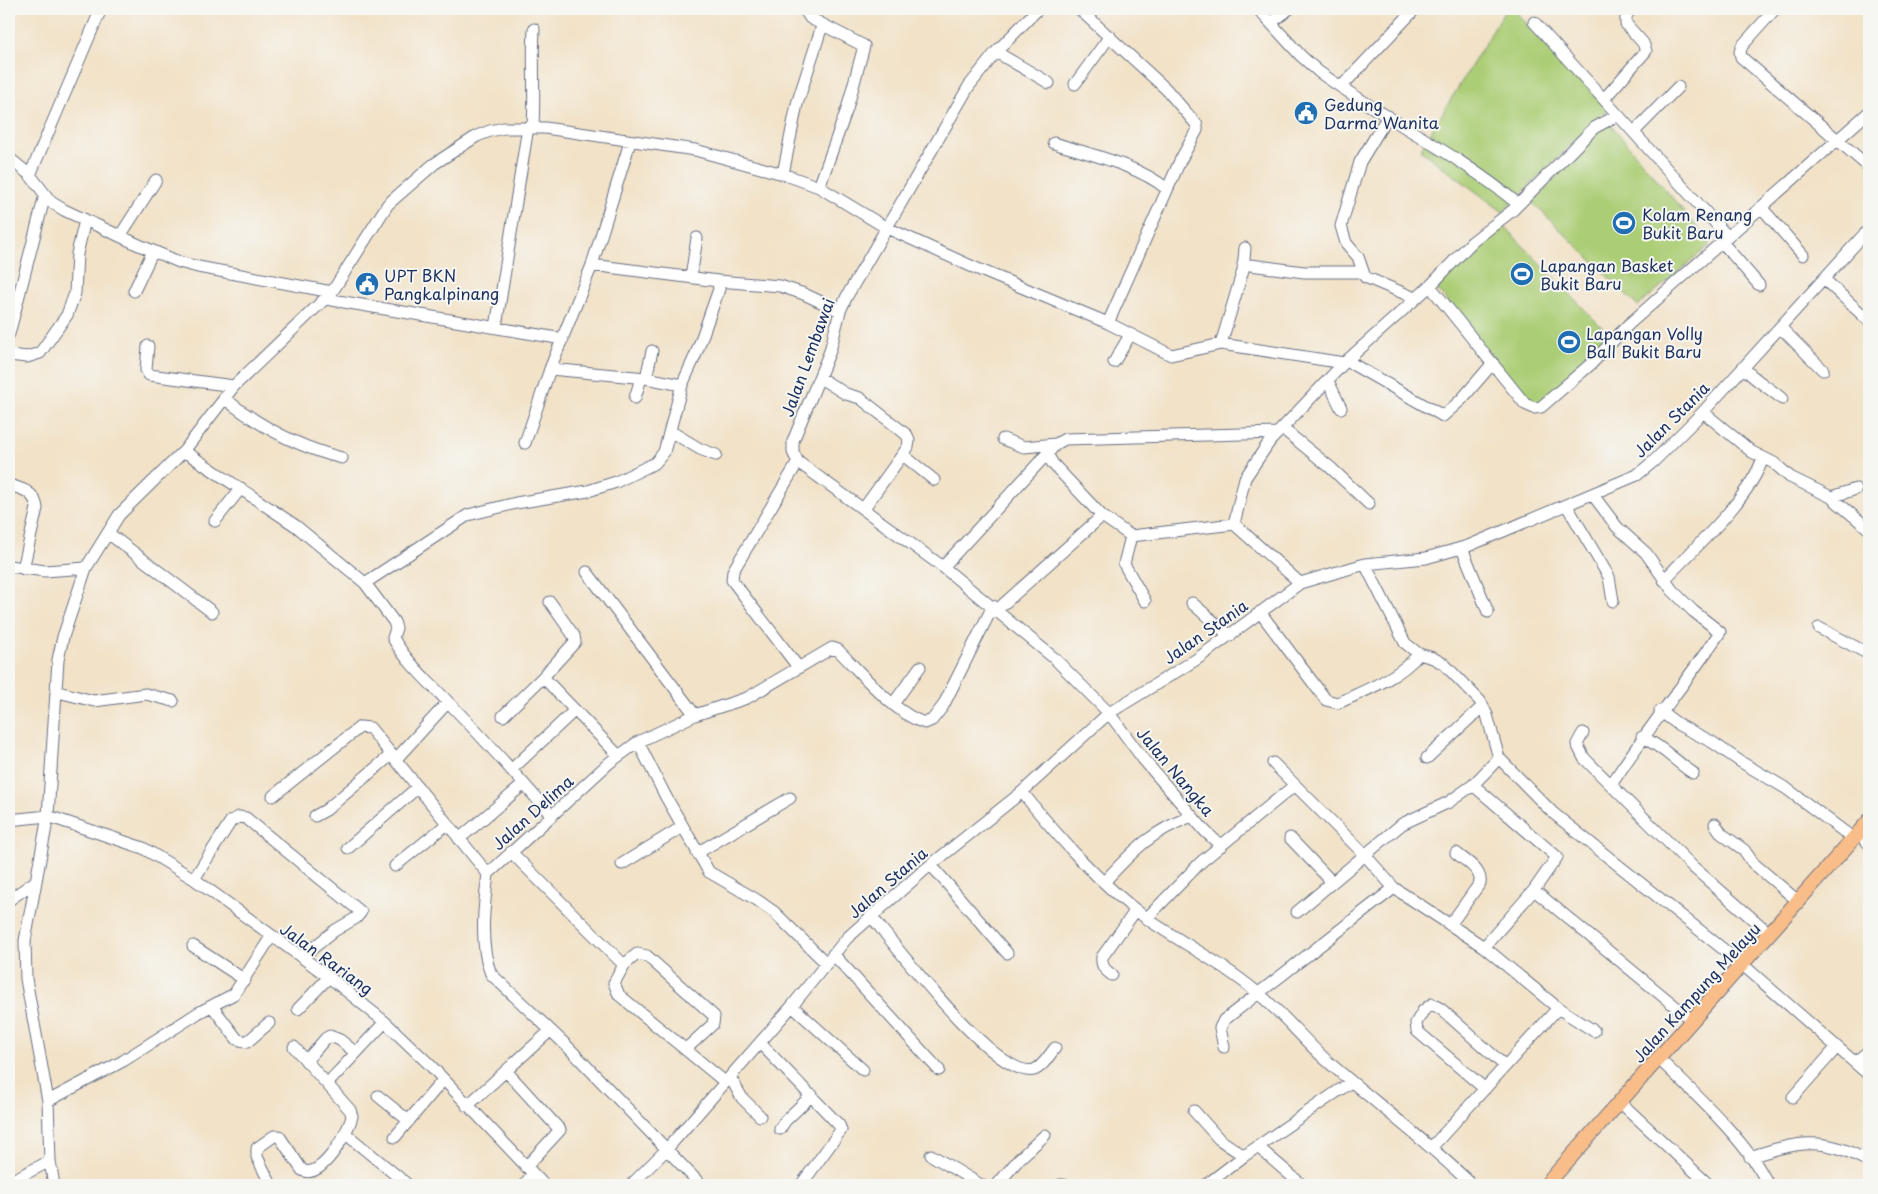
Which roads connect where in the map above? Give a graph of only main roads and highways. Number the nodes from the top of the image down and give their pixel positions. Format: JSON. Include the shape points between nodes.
{"nodes":[{"id":1,"x":1869,"y":821,"type":"edge"},
{"id":2,"x":1546,"y":1185,"type":"edge"}],
"edges":[{"from":1,"to":2,"type":"main road","name":"Jalan Kampung Melayu"}]}
